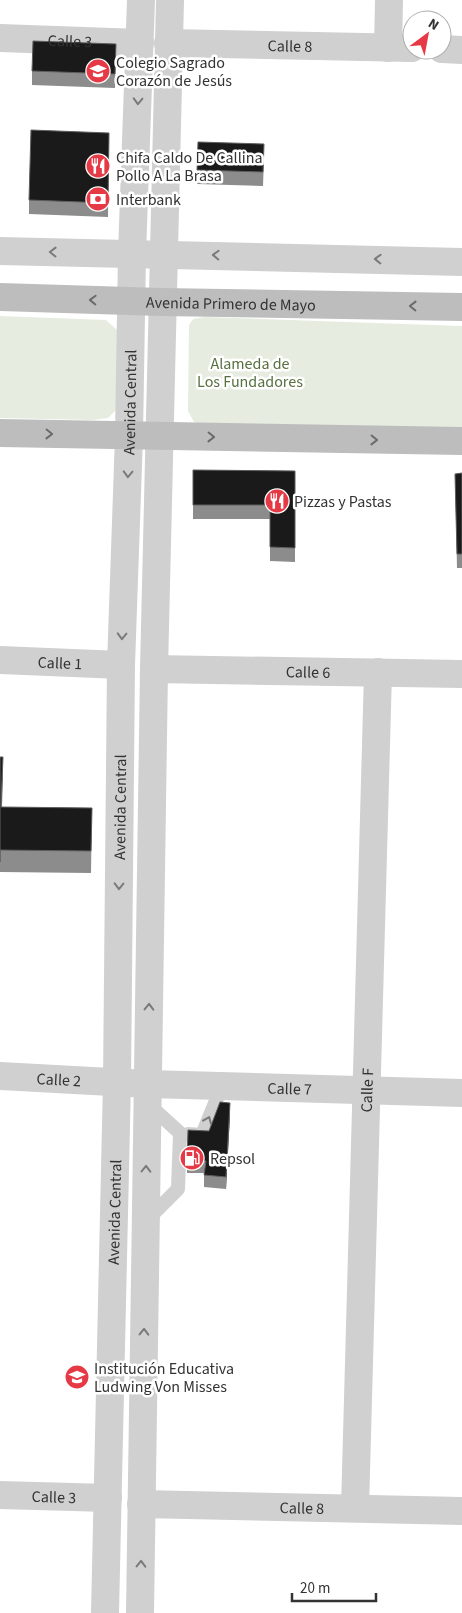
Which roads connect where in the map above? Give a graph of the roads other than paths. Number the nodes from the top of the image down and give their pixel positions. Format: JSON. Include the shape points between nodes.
{"nodes":[{"id":1,"x":142,"y":0,"type":"edge"},
{"id":2,"x":170,"y":0,"type":"edge"},
{"id":3,"x":389,"y":0,"type":"edge"},
{"id":4,"x":0,"y":38,"type":"edge"},
{"id":5,"x":140,"y":43,"type":"junction"},
{"id":6,"x":168,"y":43,"type":"junction"},
{"id":7,"x":400,"y":48,"type":"edge"},
{"id":8,"x":0,"y":251,"type":"edge"},
{"id":9,"x":132,"y":254,"type":"junction"},
{"id":10,"x":163,"y":254,"type":"junction"},
{"id":11,"x":462,"y":262,"type":"edge"},
{"id":12,"x":0,"y":297,"type":"edge"},
{"id":13,"x":131,"y":301,"type":"junction"},
{"id":14,"x":161,"y":302,"type":"junction"},
{"id":15,"x":462,"y":307,"type":"edge"},
{"id":16,"x":0,"y":433,"type":"edge"},
{"id":17,"x":129,"y":436,"type":"junction"},
{"id":18,"x":159,"y":436,"type":"junction"},
{"id":19,"x":462,"y":441,"type":"edge"},
{"id":20,"x":0,"y":660,"type":"edge"},
{"id":21,"x":121,"y":664,"type":"junction"},
{"id":22,"x":154,"y":669,"type":"junction"},
{"id":23,"x":378,"y":672,"type":"junction"},
{"id":24,"x":462,"y":674,"type":"edge"},
{"id":25,"x":0,"y":1076,"type":"edge"},
{"id":26,"x":117,"y":1081,"type":"junction"},
{"id":27,"x":222,"y":1086,"type":"junction"},
{"id":28,"x":367,"y":1090,"type":"junction"},
{"id":29,"x":148,"y":1093,"type":"junction"},
{"id":30,"x":462,"y":1093,"type":"edge"},
{"id":31,"x":180,"y":1134,"type":"junction"},
{"id":32,"x":145,"y":1222,"type":"junction"},
{"id":33,"x":0,"y":1495,"type":"edge"},
{"id":34,"x":108,"y":1498,"type":"junction"},
{"id":35,"x":141,"y":1504,"type":"junction"},
{"id":36,"x":355,"y":1508,"type":"junction"},
{"id":37,"x":462,"y":1511,"type":"edge"},
{"id":38,"x":105,"y":1613,"type":"edge"},
{"id":39,"x":140,"y":1613,"type":"edge"}],
"edges":[{"from":1,"to":5,"type":"street","name":"Avenida Central"},
{"from":2,"to":6,"type":"street","name":"Avenida Central"},
{"from":3,"to":7,"type":"street"},
{"from":4,"to":5,"type":"street","name":"Calle 3"},
{"from":5,"to":9,"type":"street","name":"Avenida Central","one_way":true},
{"from":6,"to":7,"type":"street","name":"Calle 8"},
{"from":6,"to":10,"type":"street","name":"Avenida Central"},
{"from":9,"to":8,"type":"street","one_way":true},
{"from":9,"to":10,"type":"street"},
{"from":9,"to":13,"type":"street","name":"Avenida Central"},
{"from":11,"to":10,"type":"street","one_way":true},
{"from":10,"to":14,"type":"street","name":"Avenida Central"},
{"from":13,"to":12,"type":"main road","name":"Avenida Primero de Mayo","one_way":true},
{"from":13,"to":14,"type":"main road","name":"Avenida Primero de Mayo"},
{"from":13,"to":17,"type":"street","name":"Avenida Central"},
{"from":15,"to":14,"type":"main road","name":"Avenida Primero de Mayo","one_way":true},
{"from":14,"to":18,"type":"street","name":"Avenida Central"},
{"from":16,"to":17,"type":"main road","one_way":true},
{"from":17,"to":18,"type":"main road"},
{"from":17,"to":21,"type":"street","name":"Avenida Central","one_way":true},
{"from":18,"to":19,"type":"main road","one_way":true},
{"from":18,"to":22,"type":"street","name":"Avenida Central"},
{"from":20,"to":21,"type":"street","name":"Calle 1"},
{"from":21,"to":26,"type":"street","name":"Avenida Central","one_way":true},
{"from":22,"to":23,"type":"street","name":"Calle 6"},
{"from":29,"to":22,"type":"street","name":"Avenida Central","one_way":true},
{"from":23,"to":24,"type":"street","name":"Calle 6"},
{"from":23,"to":28,"type":"street","name":"Calle F"},
{"from":25,"to":26,"type":"street","name":"Calle 2"},
{"from":26,"to":29,"type":"street","name":"Calle 7"},
{"from":26,"to":34,"type":"street","name":"Avenida Central"},
{"from":27,"to":28,"type":"street","name":"Calle 7"},
{"from":27,"to":29,"type":"street","name":"Calle 7"},
{"from":31,"to":27,"type":"lane","one_way":true,"via":[[202,1135]]},
{"from":28,"to":30,"type":"street","name":"Calle 7"},
{"from":28,"to":36,"type":"street","name":"Calle F"},
{"from":29,"to":31,"type":"lane"},
{"from":32,"to":29,"type":"street","name":"Avenida Central","one_way":true},
{"from":31,"to":32,"type":"lane","via":[[178,1189]]},
{"from":35,"to":32,"type":"street","name":"Avenida Central","one_way":true},
{"from":33,"to":34,"type":"street","name":"Calle 3"},
{"from":34,"to":38,"type":"street","name":"Avenida Central"},
{"from":35,"to":36,"type":"street","name":"Calle 8"},
{"from":39,"to":35,"type":"street","name":"Avenida Central","one_way":true},
{"from":36,"to":37,"type":"street","name":"Calle 8"}]}
